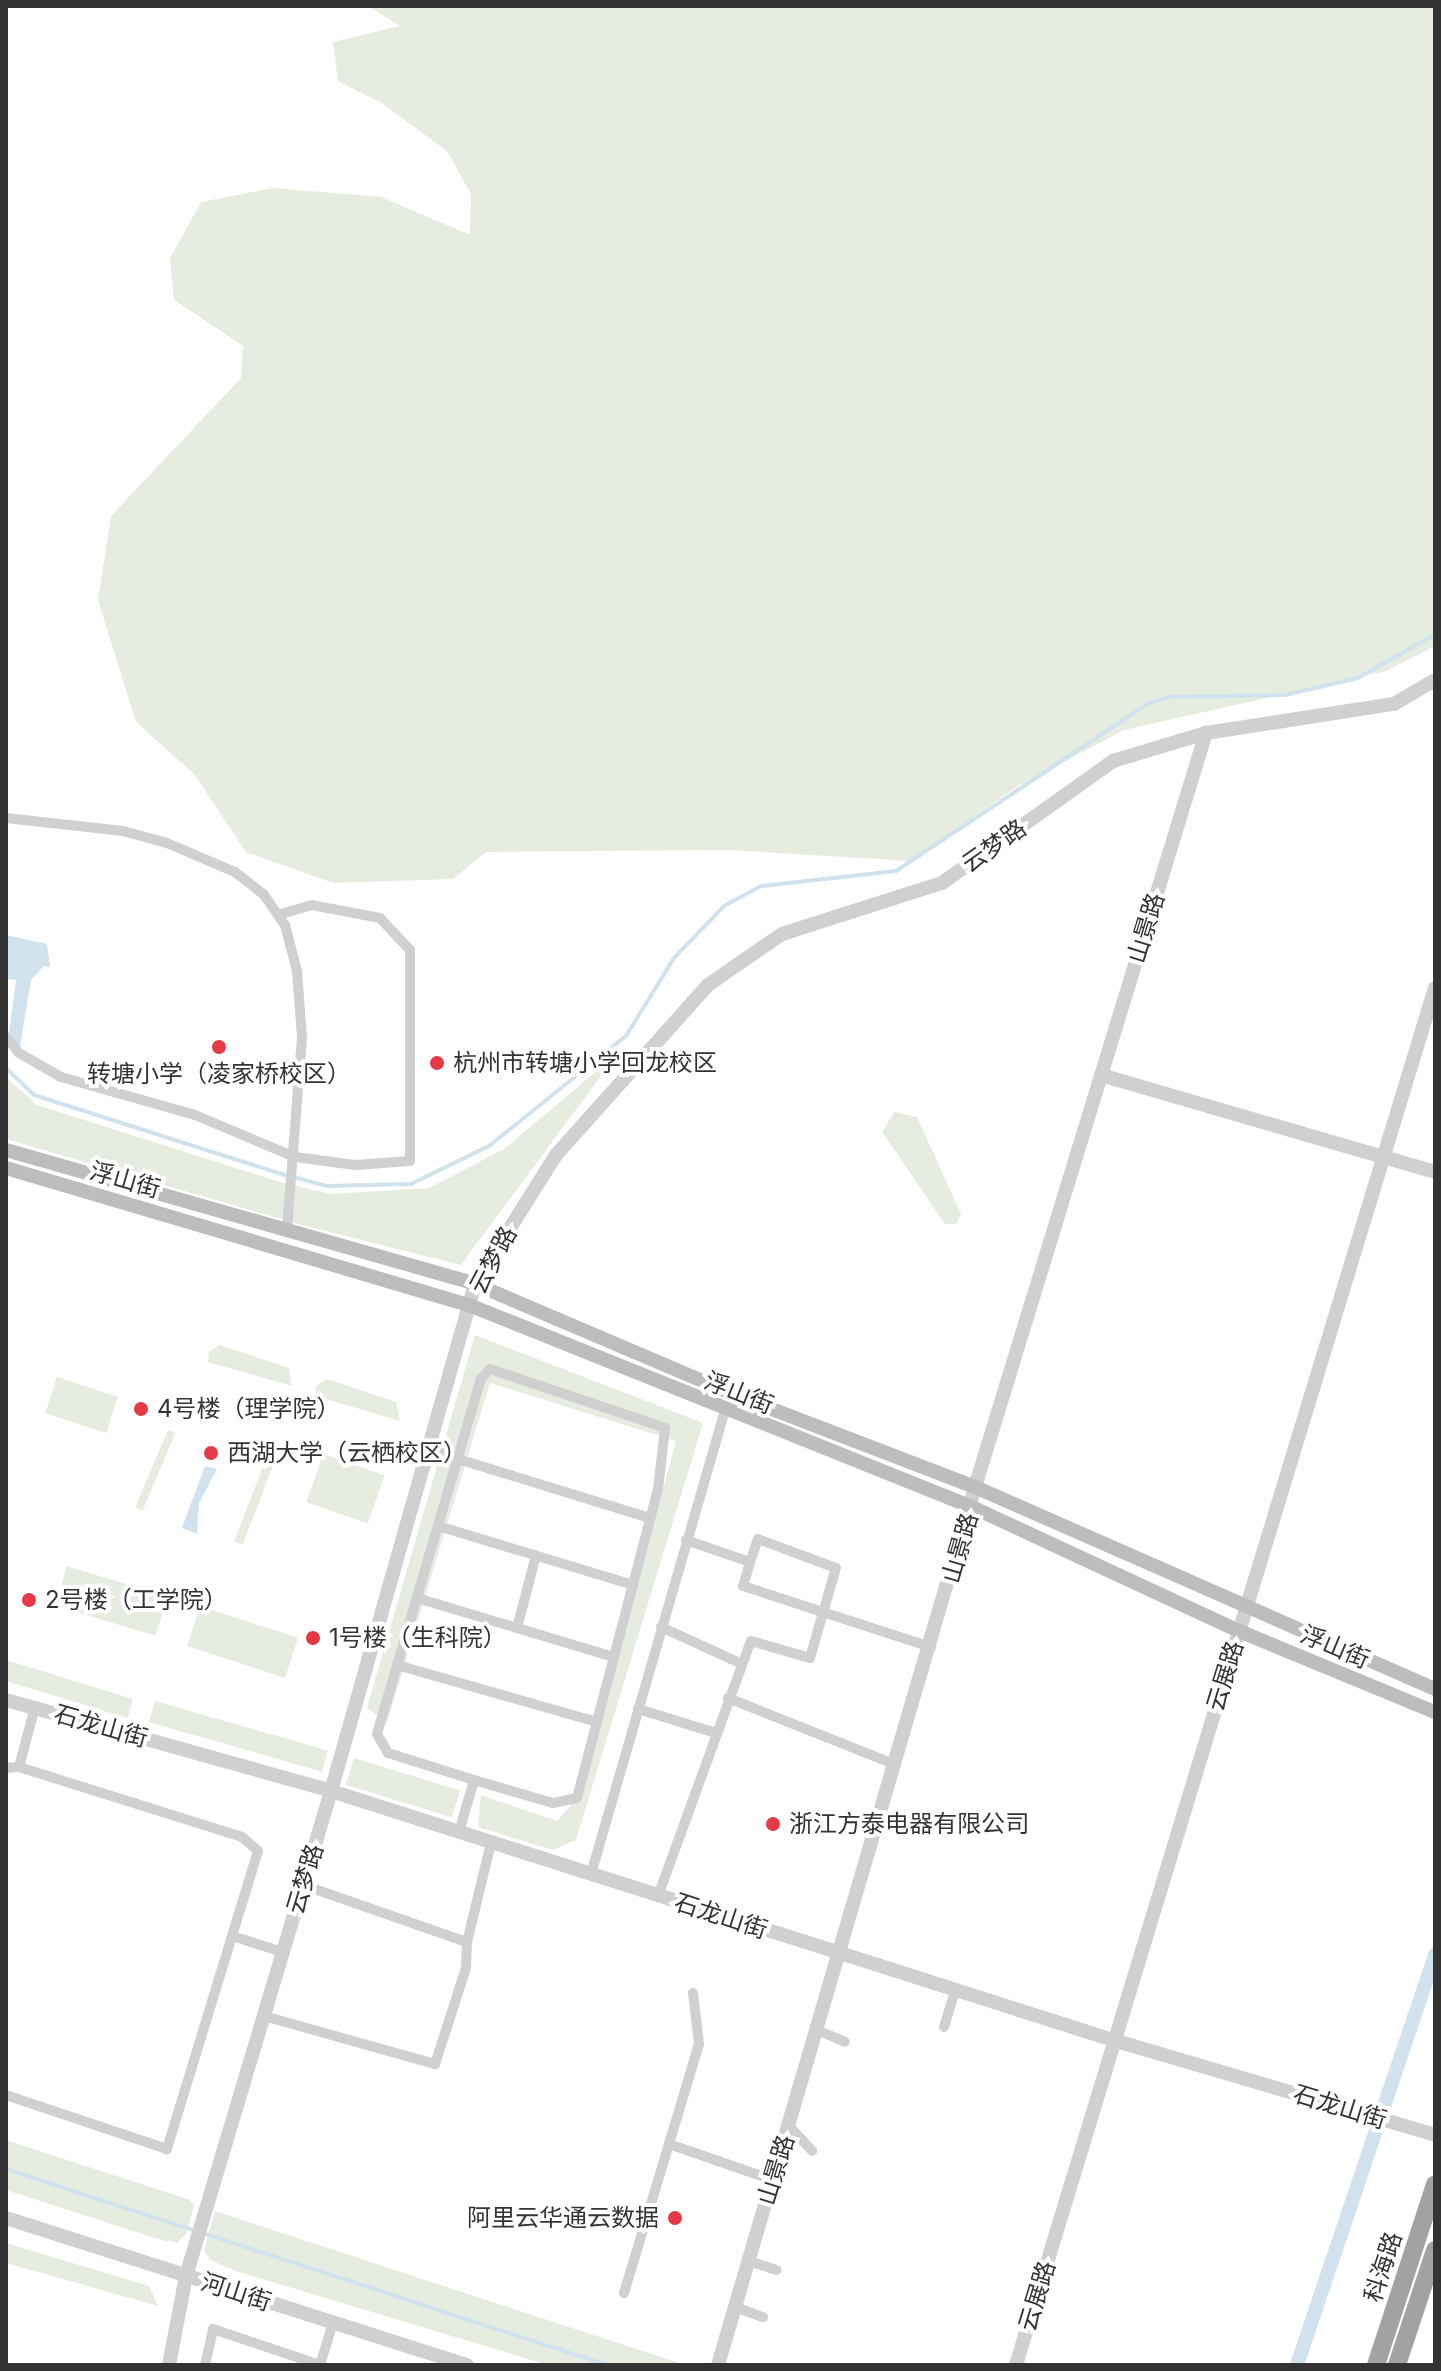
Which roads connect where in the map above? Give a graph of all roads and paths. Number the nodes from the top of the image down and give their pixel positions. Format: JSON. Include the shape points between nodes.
{"nodes":[{"id":1,"x":1435,"y":680,"type":"edge"},
{"id":2,"x":1206,"y":733,"type":"junction"},
{"id":3,"x":6,"y":818,"type":"edge"},
{"id":4,"x":278,"y":915,"type":"junction"},
{"id":5,"x":1435,"y":988,"type":"edge"},
{"id":6,"x":6,"y":1037,"type":"edge"},
{"id":7,"x":1101,"y":1075,"type":"junction"},
{"id":8,"x":6,"y":1150,"type":"edge"},
{"id":9,"x":1385,"y":1156,"type":"junction"},
{"id":10,"x":294,"y":1163,"type":"junction"},
{"id":11,"x":6,"y":1168,"type":"edge"},
{"id":12,"x":1435,"y":1172,"type":"edge"},
{"id":13,"x":287,"y":1230,"type":"junction"},
{"id":14,"x":475,"y":1284,"type":"junction"},
{"id":15,"x":469,"y":1305,"type":"junction"},
{"id":16,"x":730,"y":1393,"type":"junction"},
{"id":17,"x":723,"y":1411,"type":"junction"},
{"id":18,"x":431,"y":1444,"type":"junction"},
{"id":19,"x":458,"y":1459,"type":"junction"},
{"id":20,"x":975,"y":1487,"type":"junction"},
{"id":21,"x":972,"y":1507,"type":"junction"},
{"id":22,"x":650,"y":1518,"type":"junction"},
{"id":23,"x":438,"y":1526,"type":"junction"},
{"id":24,"x":686,"y":1540,"type":"junction"},
{"id":25,"x":536,"y":1555,"type":"junction"},
{"id":26,"x":750,"y":1562,"type":"junction"},
{"id":27,"x":633,"y":1585,"type":"junction"},
{"id":28,"x":417,"y":1598,"type":"junction"},
{"id":29,"x":1248,"y":1609,"type":"junction"},
{"id":30,"x":825,"y":1612,"type":"junction"},
{"id":31,"x":661,"y":1627,"type":"junction"},
{"id":32,"x":517,"y":1628,"type":"junction"},
{"id":33,"x":1239,"y":1631,"type":"junction"},
{"id":34,"x":931,"y":1647,"type":"junction"},
{"id":35,"x":614,"y":1657,"type":"junction"},
{"id":36,"x":740,"y":1663,"type":"junction"},
{"id":37,"x":397,"y":1665,"type":"junction"},
{"id":38,"x":1435,"y":1689,"type":"edge"},
{"id":39,"x":728,"y":1698,"type":"junction"},
{"id":40,"x":6,"y":1700,"type":"edge"},
{"id":41,"x":35,"y":1707,"type":"junction"},
{"id":42,"x":638,"y":1709,"type":"junction"},
{"id":43,"x":1435,"y":1712,"type":"edge"},
{"id":44,"x":597,"y":1722,"type":"junction"},
{"id":45,"x":716,"y":1733,"type":"junction"},
{"id":46,"x":896,"y":1765,"type":"junction"},
{"id":47,"x":19,"y":1767,"type":"junction"},
{"id":48,"x":6,"y":1768,"type":"edge"},
{"id":49,"x":474,"y":1780,"type":"junction"},
{"id":50,"x":331,"y":1791,"type":"junction"},
{"id":51,"x":459,"y":1832,"type":"junction"},
{"id":52,"x":491,"y":1843,"type":"junction"},
{"id":53,"x":591,"y":1874,"type":"junction"},
{"id":54,"x":303,"y":1885,"type":"junction"},
{"id":55,"x":658,"y":1896,"type":"junction"},
{"id":56,"x":235,"y":1937,"type":"junction"},
{"id":57,"x":467,"y":1942,"type":"junction"},
{"id":58,"x":283,"y":1952,"type":"junction"},
{"id":59,"x":840,"y":1954,"type":"junction"},
{"id":60,"x":955,"y":1991,"type":"junction"},
{"id":61,"x":693,"y":1993,"type":"dead end"},
{"id":62,"x":264,"y":2016,"type":"junction"},
{"id":63,"x":944,"y":2027,"type":"dead end"},
{"id":64,"x":817,"y":2030,"type":"junction"},
{"id":65,"x":1113,"y":2040,"type":"junction"},
{"id":66,"x":845,"y":2042,"type":"dead end"},
{"id":67,"x":6,"y":2095,"type":"edge"},
{"id":68,"x":789,"y":2126,"type":"junction"},
{"id":69,"x":1435,"y":2135,"type":"edge"},
{"id":70,"x":669,"y":2144,"type":"junction"},
{"id":71,"x":812,"y":2151,"type":"dead end"},
{"id":72,"x":773,"y":2180,"type":"junction"},
{"id":73,"x":1435,"y":2184,"type":"edge"},
{"id":74,"x":6,"y":2218,"type":"edge"},
{"id":75,"x":1435,"y":2250,"type":"edge"},
{"id":76,"x":749,"y":2261,"type":"junction"},
{"id":77,"x":777,"y":2270,"type":"dead end"},
{"id":78,"x":186,"y":2276,"type":"junction"},
{"id":79,"x":624,"y":2293,"type":"dead end"},
{"id":80,"x":735,"y":2307,"type":"junction"},
{"id":81,"x":763,"y":2317,"type":"dead end"},
{"id":82,"x":333,"y":2323,"type":"junction"},
{"id":83,"x":169,"y":2365,"type":"edge"},
{"id":84,"x":205,"y":2365,"type":"edge"},
{"id":85,"x":467,"y":2365,"type":"edge"},
{"id":86,"x":718,"y":2365,"type":"edge"},
{"id":87,"x":1016,"y":2365,"type":"edge"},
{"id":88,"x":1376,"y":2365,"type":"edge"},
{"id":89,"x":1397,"y":2365,"type":"edge"}],
"edges":[{"from":1,"to":2,"type":"street","name":"云梦路","via":[[1394,704]]},
{"from":2,"to":7,"type":"street","name":"山景路"},
{"from":2,"to":14,"type":"street","name":"云梦路","via":[[1113,761],[942,883],[782,934],[708,985],[556,1155]]},
{"from":3,"to":4,"type":"street","via":[[123,831],[167,843],[235,872],[264,895]]},
{"from":4,"to":10,"type":"street","via":[[297,971],[302,1038]]},
{"from":4,"to":10,"type":"street","via":[[312,905],[380,918],[410,950],[410,1161]]},
{"from":5,"to":9,"type":"street","name":"云展路"},
{"from":6,"to":10,"type":"street","via":[[19,1053],[61,1077],[195,1115]]},
{"from":7,"to":9,"type":"street"},
{"from":7,"to":20,"type":"street","name":"山景路"},
{"from":8,"to":13,"type":"main road","name":"浮山街"},
{"from":9,"to":12,"type":"street"},
{"from":9,"to":29,"type":"street","name":"云展路"},
{"from":10,"to":13,"type":"street"},
{"from":11,"to":15,"type":"main road","name":"浮山街"},
{"from":13,"to":14,"type":"main road","name":"浮山街"},
{"from":14,"to":15,"type":"street","name":"云梦路"},
{"from":14,"to":16,"type":"main road","name":"浮山街"},
{"from":15,"to":17,"type":"main road","name":"浮山街"},
{"from":15,"to":18,"type":"street","name":"云梦路"},
{"from":16,"to":17,"type":"street"},
{"from":16,"to":20,"type":"main road","name":"浮山街"},
{"from":17,"to":21,"type":"main road","name":"浮山街"},
{"from":17,"to":24,"type":"street"},
{"from":18,"to":19,"type":"street"},
{"from":18,"to":50,"type":"street","name":"云梦路"},
{"from":19,"to":22,"type":"street"},
{"from":19,"to":22,"type":"street","via":[[481,1379],[490,1369],[665,1428]]},
{"from":19,"to":23,"type":"street"},
{"from":20,"to":21,"type":"street","name":"山景路"},
{"from":20,"to":29,"type":"main road","name":"浮山街"},
{"from":21,"to":33,"type":"main road","name":"浮山街"},
{"from":21,"to":34,"type":"street","name":"山景路"},
{"from":22,"to":27,"type":"street"},
{"from":23,"to":25,"type":"street"},
{"from":23,"to":28,"type":"street"},
{"from":24,"to":26,"type":"street"},
{"from":24,"to":31,"type":"street"},
{"from":25,"to":27,"type":"street"},
{"from":25,"to":32,"type":"street"},
{"from":26,"to":30,"type":"street","via":[[743,1586]]},
{"from":26,"to":30,"type":"street","via":[[758,1539],[836,1568]]},
{"from":27,"to":35,"type":"street"},
{"from":28,"to":32,"type":"street"},
{"from":28,"to":37,"type":"street"},
{"from":29,"to":33,"type":"street","name":"云展路"},
{"from":29,"to":38,"type":"main road","name":"浮山街"},
{"from":30,"to":34,"type":"street"},
{"from":30,"to":36,"type":"street","via":[[810,1658],[751,1641]]},
{"from":31,"to":36,"type":"street"},
{"from":31,"to":42,"type":"street"},
{"from":32,"to":35,"type":"street"},
{"from":33,"to":43,"type":"main road","name":"浮山街"},
{"from":33,"to":65,"type":"street","name":"云展路"},
{"from":34,"to":46,"type":"street","name":"山景路"},
{"from":35,"to":44,"type":"street"},
{"from":36,"to":39,"type":"street"},
{"from":37,"to":44,"type":"street"},
{"from":37,"to":49,"type":"street","via":[[377,1734],[388,1753]]},
{"from":39,"to":45,"type":"street"},
{"from":39,"to":46,"type":"street"},
{"from":40,"to":41,"type":"street","name":"石龙山街"},
{"from":41,"to":47,"type":"street"},
{"from":41,"to":50,"type":"street","name":"石龙山街"},
{"from":42,"to":45,"type":"street"},
{"from":42,"to":53,"type":"street"},
{"from":44,"to":49,"type":"street","via":[[577,1798],[553,1803]]},
{"from":45,"to":55,"type":"street"},
{"from":46,"to":59,"type":"street","name":"山景路"},
{"from":47,"to":48,"type":"street"},
{"from":47,"to":56,"type":"street","via":[[242,1837],[258,1851]]},
{"from":49,"to":51,"type":"street"},
{"from":50,"to":51,"type":"street","name":"石龙山街"},
{"from":50,"to":54,"type":"street","name":"云梦路"},
{"from":51,"to":52,"type":"street","name":"石龙山街"},
{"from":52,"to":53,"type":"street","name":"石龙山街"},
{"from":52,"to":57,"type":"street"},
{"from":53,"to":55,"type":"street","name":"石龙山街"},
{"from":54,"to":57,"type":"street"},
{"from":54,"to":58,"type":"street","name":"云梦路"},
{"from":55,"to":59,"type":"street","name":"石龙山街"},
{"from":56,"to":58,"type":"street"},
{"from":56,"to":67,"type":"street","via":[[167,2149]]},
{"from":57,"to":62,"type":"street","via":[[466,1968],[435,2064]]},
{"from":58,"to":62,"type":"street","name":"云梦路"},
{"from":59,"to":60,"type":"street","name":"石龙山街"},
{"from":59,"to":64,"type":"street","name":"山景路"},
{"from":60,"to":63,"type":"street"},
{"from":60,"to":65,"type":"street","name":"石龙山街"},
{"from":61,"to":70,"type":"street","via":[[699,2044]]},
{"from":62,"to":78,"type":"street","name":"云梦路"},
{"from":64,"to":66,"type":"street"},
{"from":64,"to":68,"type":"street","name":"山景路"},
{"from":65,"to":69,"type":"street","name":"石龙山街"},
{"from":65,"to":87,"type":"street","name":"云展路"},
{"from":68,"to":71,"type":"street"},
{"from":68,"to":72,"type":"street","name":"山景路"},
{"from":70,"to":72,"type":"street"},
{"from":70,"to":79,"type":"street"},
{"from":72,"to":76,"type":"street","name":"山景路"},
{"from":73,"to":88,"type":"highway","name":"科海路"},
{"from":74,"to":78,"type":"street","name":"河山街"},
{"from":75,"to":89,"type":"highway","name":"科海路"},
{"from":76,"to":77,"type":"street"},
{"from":76,"to":80,"type":"street","name":"山景路"},
{"from":78,"to":82,"type":"street","name":"河山街"},
{"from":78,"to":83,"type":"street","name":"云梦路"},
{"from":80,"to":81,"type":"street"},
{"from":80,"to":86,"type":"street","name":"山景路"},
{"from":82,"to":84,"type":"street","via":[[320,2365],[213,2329]]},
{"from":82,"to":85,"type":"street","name":"河山街"}]}
